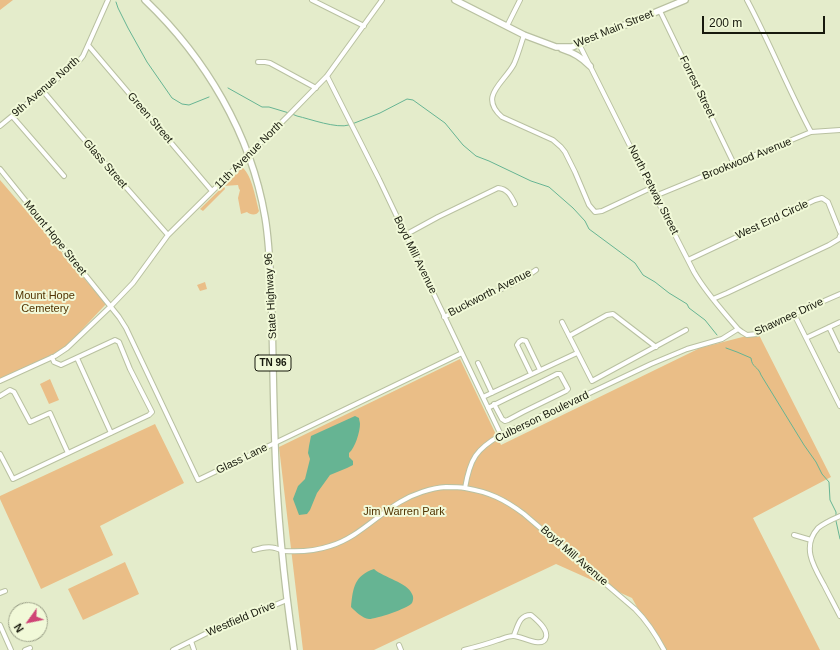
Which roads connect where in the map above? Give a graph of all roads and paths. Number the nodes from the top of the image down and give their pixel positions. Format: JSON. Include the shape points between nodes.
{"nodes":[{"id":1,"x":108,"y":0,"type":"edge"},
{"id":2,"x":145,"y":0,"type":"edge"},
{"id":3,"x":312,"y":0,"type":"edge"},
{"id":4,"x":382,"y":0,"type":"edge"},
{"id":5,"x":455,"y":0,"type":"edge"},
{"id":6,"x":520,"y":0,"type":"edge"},
{"id":7,"x":685,"y":0,"type":"edge"},
{"id":8,"x":747,"y":0,"type":"edge"},
{"id":9,"x":660,"y":11,"type":"junction"},
{"id":10,"x":364,"y":26,"type":"junction"},
{"id":11,"x":507,"y":26,"type":"junction"},
{"id":12,"x":524,"y":35,"type":"junction"},
{"id":13,"x":579,"y":44,"type":"junction"},
{"id":14,"x":88,"y":45,"type":"junction"},
{"id":15,"x":556,"y":47,"type":"junction"},
{"id":16,"x":258,"y":62,"type":"dead end"},
{"id":17,"x":590,"y":66,"type":"junction"},
{"id":18,"x":327,"y":76,"type":"junction"},
{"id":19,"x":316,"y":88,"type":"junction"},
{"id":20,"x":43,"y":91,"type":"junction"},
{"id":21,"x":12,"y":116,"type":"junction"},
{"id":22,"x":0,"y":126,"type":"edge"},
{"id":23,"x":840,"y":130,"type":"edge"},
{"id":24,"x":811,"y":132,"type":"junction"},
{"id":25,"x":248,"y":155,"type":"junction"},
{"id":26,"x":734,"y":164,"type":"junction"},
{"id":27,"x":0,"y":169,"type":"edge"},
{"id":28,"x":64,"y":176,"type":"dead end"},
{"id":29,"x":651,"y":188,"type":"junction"},
{"id":30,"x":212,"y":191,"type":"junction"},
{"id":31,"x":655,"y":196,"type":"junction"},
{"id":32,"x":515,"y":204,"type":"dead end"},
{"id":33,"x":840,"y":232,"type":"edge"},
{"id":34,"x":405,"y":235,"type":"junction"},
{"id":35,"x":168,"y":236,"type":"junction"},
{"id":36,"x":840,"y":236,"type":"edge"},
{"id":37,"x":688,"y":260,"type":"junction"},
{"id":38,"x":536,"y":270,"type":"dead end"},
{"id":39,"x":840,"y":294,"type":"edge"},
{"id":40,"x":712,"y":299,"type":"junction"},
{"id":41,"x":111,"y":306,"type":"junction"},
{"id":42,"x":794,"y":314,"type":"junction"},
{"id":43,"x":444,"y":317,"type":"junction"},
{"id":44,"x":562,"y":322,"type":"dead end"},
{"id":45,"x":840,"y":322,"type":"edge"},
{"id":46,"x":829,"y":327,"type":"junction"},
{"id":47,"x":738,"y":329,"type":"junction"},
{"id":48,"x":686,"y":330,"type":"dead end"},
{"id":49,"x":569,"y":336,"type":"junction"},
{"id":50,"x":806,"y":338,"type":"junction"},
{"id":51,"x":656,"y":347,"type":"junction"},
{"id":52,"x":840,"y":350,"type":"edge"},
{"id":53,"x":462,"y":353,"type":"junction"},
{"id":54,"x":577,"y":353,"type":"junction"},
{"id":55,"x":52,"y":357,"type":"junction"},
{"id":56,"x":77,"y":358,"type":"junction"},
{"id":57,"x":478,"y":364,"type":"dead end"},
{"id":58,"x":540,"y":370,"type":"junction"},
{"id":59,"x":531,"y":374,"type":"junction"},
{"id":60,"x":0,"y":381,"type":"edge"},
{"id":61,"x":492,"y":393,"type":"junction"},
{"id":62,"x":0,"y":396,"type":"edge"},
{"id":63,"x":483,"y":397,"type":"junction"},
{"id":64,"x":494,"y":404,"type":"junction"},
{"id":65,"x":840,"y":406,"type":"edge"},
{"id":66,"x":488,"y":408,"type":"junction"},
{"id":67,"x":111,"y":433,"type":"junction"},
{"id":68,"x":501,"y":435,"type":"junction"},
{"id":69,"x":275,"y":443,"type":"junction"},
{"id":70,"x":68,"y":453,"type":"junction"},
{"id":71,"x":0,"y":454,"type":"edge"},
{"id":72,"x":465,"y":488,"type":"junction"},
{"id":73,"x":840,"y":516,"type":"edge"},
{"id":74,"x":794,"y":535,"type":"dead end"},
{"id":75,"x":811,"y":540,"type":"junction"},
{"id":76,"x":254,"y":550,"type":"dead end"},
{"id":77,"x":282,"y":550,"type":"junction"},
{"id":78,"x":5,"y":591,"type":"dead end"},
{"id":79,"x":0,"y":593,"type":"edge"},
{"id":80,"x":287,"y":600,"type":"junction"},
{"id":81,"x":840,"y":616,"type":"edge"},
{"id":82,"x":0,"y":625,"type":"edge"},
{"id":83,"x":514,"y":635,"type":"junction"},
{"id":84,"x":191,"y":641,"type":"junction"},
{"id":85,"x":399,"y":645,"type":"dead end"},
{"id":86,"x":30,"y":648,"type":"dead end"},
{"id":87,"x":11,"y":650,"type":"edge"},
{"id":88,"x":25,"y":650,"type":"edge"},
{"id":89,"x":173,"y":650,"type":"edge"},
{"id":90,"x":194,"y":650,"type":"edge"},
{"id":91,"x":294,"y":650,"type":"edge"},
{"id":92,"x":401,"y":650,"type":"edge"},
{"id":93,"x":464,"y":650,"type":"edge"},
{"id":94,"x":664,"y":650,"type":"edge"}],
"edges":[{"from":1,"to":14,"type":"street","name":"9th Avenue North"},
{"from":2,"to":25,"type":"main road","name":"State Highway 96","number":"TN 96","via":[[184,40],[202,66],[221,95],[240,132]]},
{"from":3,"to":10,"type":"street"},
{"from":4,"to":10,"type":"street","name":"11th Avenue North"},
{"from":5,"to":11,"type":"main road","name":"West Main Street"},
{"from":6,"to":11,"type":"street"},
{"from":7,"to":9,"type":"main road","name":"West Main Street"},
{"from":8,"to":24,"type":"street"},
{"from":9,"to":13,"type":"main road","name":"West Main Street"},
{"from":9,"to":26,"type":"street","name":"Forrest Street"},
{"from":10,"to":18,"type":"street","name":"11th Avenue North"},
{"from":11,"to":12,"type":"main road","name":"West Main Street"},
{"from":12,"to":15,"type":"main road","name":"West Main Street"},
{"from":12,"to":29,"type":"street","via":[[513,65],[492,97],[496,112],[553,140],[561,147],[589,205],[595,212]]},
{"from":13,"to":15,"type":"main road","name":"West Main Street","via":[[572,47]]},
{"from":13,"to":17,"type":"street","name":"North Petway Street"},
{"from":14,"to":20,"type":"street","name":"9th Avenue North","via":[[79,61]]},
{"from":14,"to":30,"type":"street","name":"Green Street"},
{"from":15,"to":17,"type":"main road","via":[[583,59]]},
{"from":16,"to":19,"type":"street","via":[[270,63]]},
{"from":17,"to":29,"type":"street","name":"North Petway Street"},
{"from":18,"to":19,"type":"street","name":"11th Avenue North"},
{"from":18,"to":34,"type":"street","name":"Boyd Mill Avenue"},
{"from":19,"to":25,"type":"street","name":"11th Avenue North"},
{"from":20,"to":21,"type":"street","name":"9th Avenue North"},
{"from":20,"to":35,"type":"street","name":"Glass Street"},
{"from":21,"to":22,"type":"street","name":"9th Avenue North"},
{"from":21,"to":28,"type":"street"},
{"from":23,"to":24,"type":"street","name":"Brookwood Avenue"},
{"from":24,"to":26,"type":"street","name":"Brookwood Avenue"},
{"from":25,"to":30,"type":"street","name":"11th Avenue North"},
{"from":25,"to":69,"type":"main road","name":"State Highway 96","number":"TN 96","via":[[265,217],[270,258]]},
{"from":26,"to":31,"type":"street","name":"Brookwood Avenue"},
{"from":27,"to":41,"type":"street","name":"Mount Hope Street"},
{"from":29,"to":31,"type":"street","name":"North Petway Street"},
{"from":30,"to":35,"type":"street","name":"11th Avenue North"},
{"from":31,"to":37,"type":"street","name":"North Petway Street"},
{"from":32,"to":34,"type":"street","via":[[505,190],[498,188]]},
{"from":33,"to":37,"type":"street","name":"West End Circle","via":[[828,202],[822,198]]},
{"from":34,"to":43,"type":"street","name":"Boyd Mill Avenue"},
{"from":35,"to":41,"type":"street","name":"11th Avenue North","via":[[133,283]]},
{"from":36,"to":40,"type":"street","via":[[828,245]]},
{"from":37,"to":40,"type":"street","name":"North Petway Street"},
{"from":38,"to":43,"type":"street","name":"Buckworth Avenue"},
{"from":39,"to":42,"type":"street","name":"Shawnee Drive"},
{"from":40,"to":47,"type":"street","name":"North Petway Street"},
{"from":41,"to":55,"type":"street","name":"11th Avenue North","via":[[67,348]]},
{"from":41,"to":69,"type":"street","name":"Glass Lane","via":[[126,328],[198,480]]},
{"from":42,"to":47,"type":"street","name":"Shawnee Drive","via":[[757,334],[747,334]]},
{"from":42,"to":50,"type":"street"},
{"from":43,"to":53,"type":"street","name":"Boyd Mill Avenue"},
{"from":44,"to":49,"type":"street"},
{"from":45,"to":46,"type":"street"},
{"from":46,"to":50,"type":"street"},
{"from":46,"to":52,"type":"street"},
{"from":47,"to":68,"type":"street","name":"Culberson Boulevard","via":[[722,339],[666,358]]},
{"from":48,"to":51,"type":"street"},
{"from":49,"to":51,"type":"street","via":[[613,314]]},
{"from":49,"to":54,"type":"street"},
{"from":50,"to":65,"type":"street"},
{"from":51,"to":54,"type":"street","via":[[592,381]]},
{"from":53,"to":63,"type":"street","name":"Boyd Mill Avenue"},
{"from":53,"to":69,"type":"street","name":"Glass Lane"},
{"from":54,"to":58,"type":"street"},
{"from":55,"to":56,"type":"street","via":[[54,362],[61,365]]},
{"from":55,"to":60,"type":"street","name":"11th Avenue North"},
{"from":56,"to":67,"type":"street"},
{"from":56,"to":67,"type":"street","via":[[115,340],[118,342],[152,412]]},
{"from":57,"to":61,"type":"street"},
{"from":58,"to":59,"type":"street"},
{"from":58,"to":59,"type":"street","via":[[526,341],[522,340],[517,345]]},
{"from":59,"to":61,"type":"street"},
{"from":61,"to":63,"type":"street"},
{"from":62,"to":70,"type":"street","via":[[10,390],[14,392],[30,422],[50,413]]},
{"from":63,"to":66,"type":"street","name":"Boyd Mill Avenue"},
{"from":64,"to":64,"type":"street","via":[[557,374],[560,374],[568,389],[505,421]]},
{"from":64,"to":66,"type":"street"},
{"from":66,"to":68,"type":"street","name":"Boyd Mill Avenue"},
{"from":67,"to":70,"type":"street"},
{"from":68,"to":72,"type":"street","name":"Culberson Boulevard","via":[[477,453],[471,463]]},
{"from":69,"to":77,"type":"main road","name":"State Highway 96","number":"TN 96"},
{"from":70,"to":71,"type":"street","via":[[13,479]]},
{"from":72,"to":77,"type":"street","via":[[446,487],[410,497],[336,544],[302,551]]},
{"from":72,"to":94,"type":"street","name":"Boyd Mill Avenue","via":[[489,493],[512,504],[635,609],[648,623]]},
{"from":73,"to":75,"type":"street","via":[[819,528]]},
{"from":74,"to":75,"type":"street"},
{"from":75,"to":81,"type":"street","via":[[811,560]]},
{"from":76,"to":77,"type":"street","via":[[269,547]]},
{"from":77,"to":80,"type":"main road","name":"State Highway 96","number":"TN 96"},
{"from":78,"to":79,"type":"street"},
{"from":80,"to":84,"type":"street","name":"Westfield Drive"},
{"from":80,"to":91,"type":"main road","name":"State Highway 96","number":"TN 96"},
{"from":82,"to":87,"type":"street"},
{"from":83,"to":83,"type":"street","via":[[536,644],[541,643],[547,636],[544,628],[531,615],[522,618]]},
{"from":83,"to":93,"type":"street"},
{"from":84,"to":89,"type":"street","name":"Westfield Drive"},
{"from":84,"to":90,"type":"street"},
{"from":85,"to":92,"type":"street"},
{"from":86,"to":88,"type":"street"}]}
